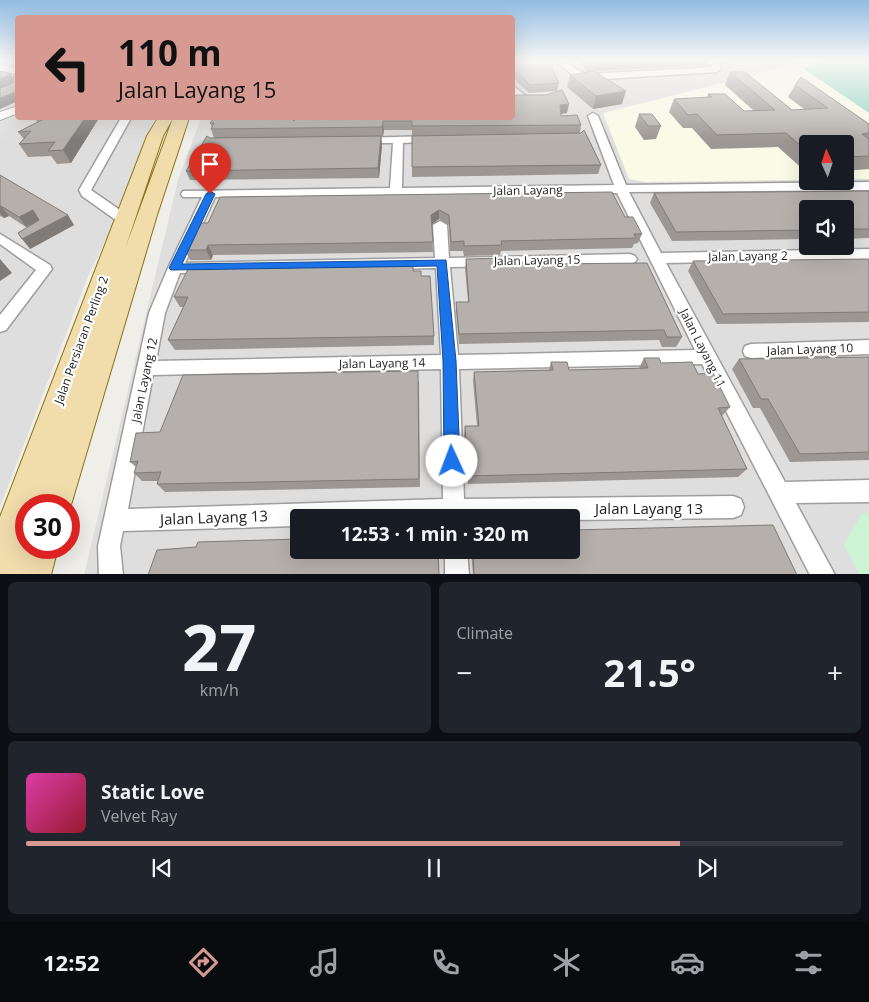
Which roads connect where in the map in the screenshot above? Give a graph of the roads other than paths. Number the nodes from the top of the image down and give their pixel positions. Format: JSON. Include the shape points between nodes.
{"nodes":[{"id":1,"x":515,"y":90,"type":"edge"},
{"id":2,"x":515,"y":98,"type":"edge"},
{"id":3,"x":15,"y":109,"type":"edge"},
{"id":4,"x":0,"y":116,"type":"edge"},
{"id":5,"x":593,"y":116,"type":"dead end"},
{"id":6,"x":125,"y":120,"type":"edge"},
{"id":7,"x":164,"y":120,"type":"edge"},
{"id":8,"x":180,"y":120,"type":"edge"},
{"id":9,"x":438,"y":139,"type":"edge"},
{"id":10,"x":350,"y":140,"type":"edge"},
{"id":11,"x":398,"y":140,"type":"junction"},
{"id":12,"x":869,"y":186,"type":"edge"},
{"id":13,"x":621,"y":189,"type":"junction"},
{"id":14,"x":396,"y":191,"type":"junction"},
{"id":15,"x":187,"y":194,"type":"dead end"},
{"id":16,"x":210,"y":194,"type":"junction"},
{"id":17,"x":125,"y":220,"type":"junction"},
{"id":18,"x":440,"y":226,"type":"dead end"},
{"id":19,"x":3,"y":243,"type":"edge"},
{"id":20,"x":869,"y":254,"type":"edge"},
{"id":21,"x":658,"y":258,"type":"junction"},
{"id":22,"x":630,"y":259,"type":"dead end"},
{"id":23,"x":442,"y":262,"type":"junction"},
{"id":24,"x":175,"y":268,"type":"junction"},
{"id":25,"x":0,"y":326,"type":"edge"},
{"id":26,"x":869,"y":347,"type":"edge"},
{"id":27,"x":751,"y":351,"type":"dead end"},
{"id":28,"x":707,"y":357,"type":"junction"},
{"id":29,"x":450,"y":361,"type":"junction"},
{"id":30,"x":146,"y":368,"type":"junction"},
{"id":31,"x":869,"y":491,"type":"edge"},
{"id":32,"x":780,"y":493,"type":"junction"},
{"id":33,"x":58,"y":494,"type":"edge"},
{"id":34,"x":733,"y":507,"type":"dead end"},
{"id":35,"x":454,"y":509,"type":"edge"},
{"id":36,"x":580,"y":511,"type":"edge"},
{"id":37,"x":290,"y":517,"type":"edge"},
{"id":38,"x":115,"y":520,"type":"junction"},
{"id":39,"x":37,"y":559,"type":"edge"},
{"id":40,"x":457,"y":559,"type":"edge"},
{"id":41,"x":0,"y":565,"type":"edge"},
{"id":42,"x":32,"y":574,"type":"edge"},
{"id":43,"x":111,"y":574,"type":"edge"},
{"id":44,"x":458,"y":574,"type":"edge"},
{"id":45,"x":823,"y":574,"type":"edge"}],
"edges":[{"from":1,"to":2,"type":"street","via":[[528,98]]},
{"from":3,"to":4,"type":"street"},
{"from":5,"to":13,"type":"street","name":"Jalan Layang 11"},
{"from":6,"to":17,"type":"street","via":[[85,190]]},
{"from":7,"to":17,"type":"main road","name":"Jalan Persiaran Perling 2"},
{"from":8,"to":33,"type":"main road","name":"Jalan Persiaran Perling 2"},
{"from":9,"to":11,"type":"street"},
{"from":10,"to":11,"type":"street"},
{"from":11,"to":14,"type":"street"},
{"from":12,"to":13,"type":"street","name":"Jalan Layang"},
{"from":13,"to":14,"type":"street","name":"Jalan Layang"},
{"from":13,"to":21,"type":"street","name":"Jalan Layang 11"},
{"from":14,"to":16,"type":"street","name":"Jalan Layang"},
{"from":15,"to":16,"type":"street","name":"Jalan Layang"},
{"from":16,"to":24,"type":"street","name":"Jalan Layang 12"},
{"from":17,"to":41,"type":"main road","name":"Jalan Persiaran Perling 2"},
{"from":18,"to":23,"type":"street"},
{"from":19,"to":25,"type":"street","via":[[45,268]]},
{"from":20,"to":21,"type":"street","name":"Jalan Layang 2"},
{"from":21,"to":28,"type":"street","name":"Jalan Layang 11"},
{"from":22,"to":23,"type":"street","name":"Jalan Layang 15"},
{"from":23,"to":24,"type":"street","name":"Jalan Layang 15"},
{"from":23,"to":29,"type":"street"},
{"from":24,"to":30,"type":"street","name":"Jalan Layang 12","via":[[157,313]]},
{"from":26,"to":27,"type":"street","name":"Jalan Layang 10"},
{"from":28,"to":29,"type":"street","name":"Jalan Layang 14"},
{"from":28,"to":32,"type":"street","name":"Jalan Layang 11"},
{"from":29,"to":30,"type":"street","name":"Jalan Layang 14"},
{"from":29,"to":35,"type":"street"},
{"from":30,"to":38,"type":"street","name":"Jalan Layang 12"},
{"from":31,"to":32,"type":"street"},
{"from":32,"to":45,"type":"street","name":"Jalan Layang 11"},
{"from":34,"to":36,"type":"street","name":"Jalan Layang 13"},
{"from":37,"to":38,"type":"street","name":"Jalan Layang 13"},
{"from":38,"to":43,"type":"street","name":"Jalan Layang 12","via":[[109,546]]},
{"from":39,"to":42,"type":"main road"},
{"from":40,"to":44,"type":"street"}]}
